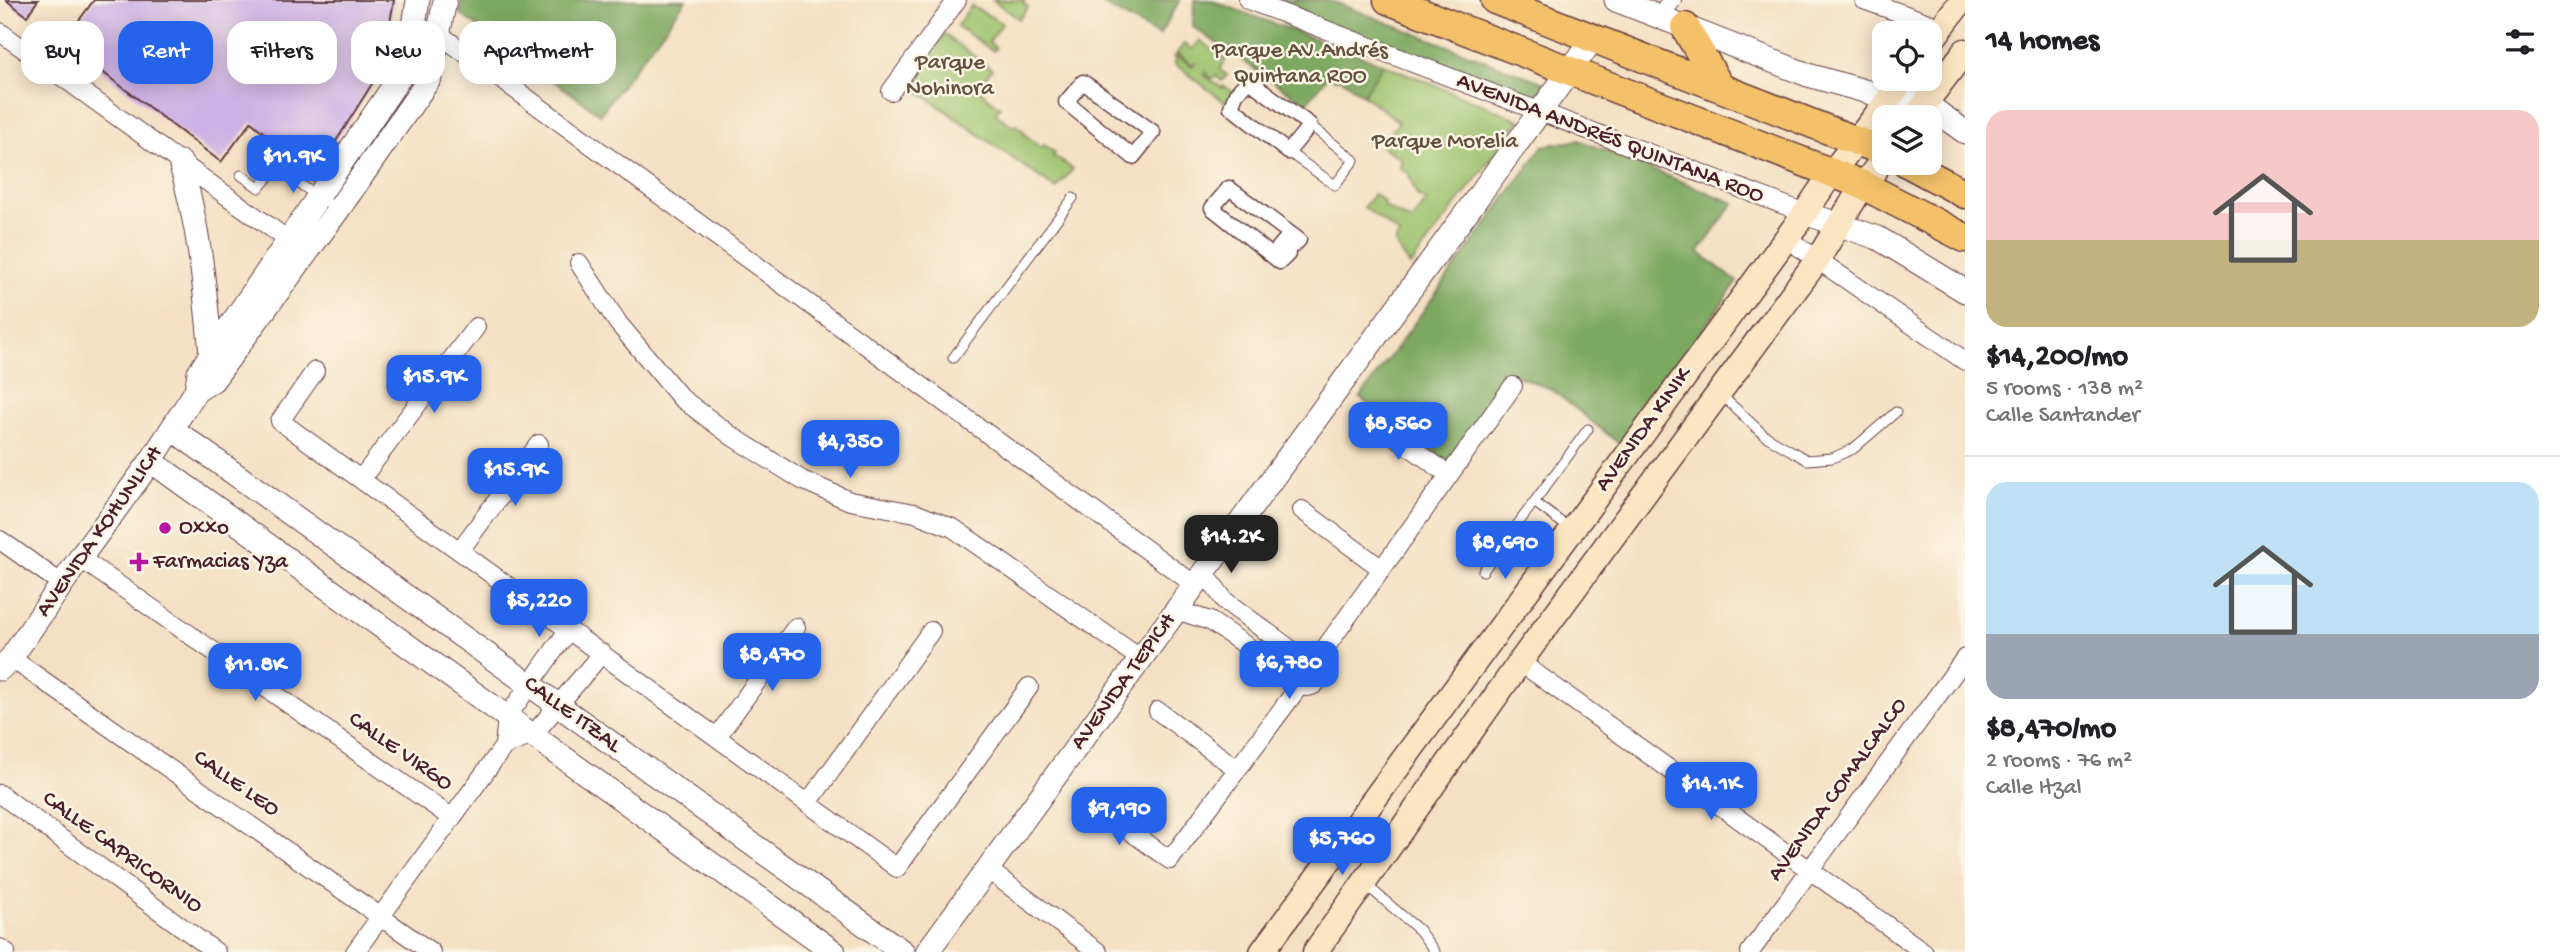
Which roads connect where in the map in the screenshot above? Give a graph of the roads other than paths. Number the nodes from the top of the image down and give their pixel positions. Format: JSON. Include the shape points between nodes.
{"nodes":[{"id":1,"x":418,"y":0,"type":"edge"},
{"id":2,"x":445,"y":0,"type":"edge"},
{"id":3,"x":957,"y":0,"type":"edge"},
{"id":4,"x":1248,"y":0,"type":"edge"},
{"id":5,"x":1388,"y":0,"type":"edge"},
{"id":6,"x":1495,"y":0,"type":"edge"},
{"id":7,"x":1616,"y":0,"type":"edge"},
{"id":8,"x":1864,"y":0,"type":"edge"},
{"id":9,"x":1962,"y":0,"type":"edge"},
{"id":10,"x":1672,"y":15,"type":"edge"},
{"id":11,"x":441,"y":21,"type":"edge"},
{"id":12,"x":1906,"y":21,"type":"edge"},
{"id":13,"x":1942,"y":28,"type":"edge"},
{"id":14,"x":3,"y":37,"type":"edge"},
{"id":15,"x":445,"y":38,"type":"edge"},
{"id":16,"x":1594,"y":39,"type":"junction"},
{"id":17,"x":1965,"y":51,"type":"edge"},
{"id":18,"x":1571,"y":70,"type":"junction"},
{"id":19,"x":425,"y":84,"type":"edge"},
{"id":20,"x":1872,"y":84,"type":"edge"},
{"id":21,"x":1720,"y":87,"type":"junction"},
{"id":22,"x":891,"y":91,"type":"dead end"},
{"id":23,"x":1894,"y":91,"type":"edge"},
{"id":24,"x":1899,"y":91,"type":"edge"},
{"id":25,"x":1914,"y":105,"type":"edge"},
{"id":26,"x":1924,"y":105,"type":"edge"},
{"id":27,"x":1540,"y":112,"type":"junction"},
{"id":28,"x":1942,"y":121,"type":"edge"},
{"id":29,"x":1310,"y":125,"type":"junction"},
{"id":30,"x":1965,"y":132,"type":"edge"},
{"id":31,"x":1857,"y":140,"type":"junction"},
{"id":32,"x":1872,"y":148,"type":"edge"},
{"id":33,"x":1287,"y":152,"type":"junction"},
{"id":34,"x":1133,"y":157,"type":"joint"},
{"id":35,"x":180,"y":162,"type":"junction"},
{"id":36,"x":1872,"y":173,"type":"edge"},
{"id":37,"x":241,"y":174,"type":"dead end"},
{"id":38,"x":1831,"y":174,"type":"junction"},
{"id":39,"x":1929,"y":175,"type":"edge"},
{"id":40,"x":1863,"y":185,"type":"junction"},
{"id":41,"x":1965,"y":194,"type":"edge"},
{"id":42,"x":318,"y":197,"type":"junction"},
{"id":43,"x":1073,"y":198,"type":"dead end"},
{"id":44,"x":338,"y":211,"type":"junction"},
{"id":45,"x":1805,"y":213,"type":"junction"},
{"id":46,"x":1836,"y":225,"type":"junction"},
{"id":47,"x":1786,"y":238,"type":"junction"},
{"id":48,"x":1965,"y":238,"type":"edge"},
{"id":49,"x":288,"y":240,"type":"junction"},
{"id":50,"x":1288,"y":254,"type":"joint"},
{"id":51,"x":1818,"y":259,"type":"junction"},
{"id":52,"x":579,"y":263,"type":"dead end"},
{"id":53,"x":1965,"y":291,"type":"edge"},
{"id":54,"x":476,"y":327,"type":"dead end"},
{"id":55,"x":953,"y":358,"type":"dead end"},
{"id":56,"x":217,"y":359,"type":"junction"},
{"id":57,"x":1965,"y":361,"type":"edge"},
{"id":58,"x":315,"y":371,"type":"dead end"},
{"id":59,"x":1513,"y":386,"type":"dead end"},
{"id":60,"x":1718,"y":392,"type":"junction"},
{"id":61,"x":1896,"y":412,"type":"dead end"},
{"id":62,"x":1370,"y":418,"type":"dead end"},
{"id":63,"x":172,"y":429,"type":"junction"},
{"id":64,"x":1588,"y":429,"type":"dead end"},
{"id":65,"x":539,"y":443,"type":"dead end"},
{"id":66,"x":152,"y":461,"type":"junction"},
{"id":67,"x":1449,"y":475,"type":"junction"},
{"id":68,"x":361,"y":479,"type":"junction"},
{"id":69,"x":1534,"y":502,"type":"junction"},
{"id":70,"x":1586,"y":509,"type":"junction"},
{"id":71,"x":1302,"y":510,"type":"dead end"},
{"id":72,"x":1571,"y":529,"type":"junction"},
{"id":73,"x":1616,"y":530,"type":"junction"},
{"id":74,"x":0,"y":540,"type":"edge"},
{"id":75,"x":460,"y":550,"type":"junction"},
{"id":76,"x":79,"y":558,"type":"junction"},
{"id":77,"x":1382,"y":569,"type":"junction"},
{"id":78,"x":1483,"y":572,"type":"dead end"},
{"id":79,"x":1200,"y":578,"type":"junction"},
{"id":80,"x":62,"y":584,"type":"junction"},
{"id":81,"x":1177,"y":610,"type":"junction"},
{"id":82,"x":796,"y":627,"type":"dead end"},
{"id":83,"x":569,"y":629,"type":"junction"},
{"id":84,"x":931,"y":631,"type":"dead end"},
{"id":85,"x":1295,"y":651,"type":"junction"},
{"id":86,"x":602,"y":653,"type":"junction"},
{"id":87,"x":1965,"y":658,"type":"edge"},
{"id":88,"x":1141,"y":659,"type":"junction"},
{"id":89,"x":1520,"y":662,"type":"junction"},
{"id":90,"x":6,"y":664,"type":"edge"},
{"id":91,"x":1311,"y":664,"type":"junction"},
{"id":92,"x":1279,"y":671,"type":"junction"},
{"id":93,"x":1298,"y":682,"type":"junction"},
{"id":94,"x":530,"y":685,"type":"junction"},
{"id":95,"x":1029,"y":687,"type":"dead end"},
{"id":96,"x":558,"y":705,"type":"junction"},
{"id":97,"x":1158,"y":711,"type":"dead end"},
{"id":98,"x":507,"y":717,"type":"junction"},
{"id":99,"x":533,"y":735,"type":"junction"},
{"id":100,"x":717,"y":737,"type":"junction"},
{"id":101,"x":504,"y":746,"type":"junction"},
{"id":102,"x":1237,"y":769,"type":"junction"},
{"id":103,"x":0,"y":794,"type":"edge"},
{"id":104,"x":808,"y":803,"type":"junction"},
{"id":105,"x":1091,"y":803,"type":"dead end"},
{"id":106,"x":452,"y":818,"type":"junction"},
{"id":107,"x":988,"y":869,"type":"junction"},
{"id":108,"x":1810,"y":869,"type":"junction"},
{"id":109,"x":1363,"y":882,"type":"junction"},
{"id":110,"x":1312,"y":884,"type":"junction"},
{"id":111,"x":1345,"y":908,"type":"junction"},
{"id":112,"x":381,"y":915,"type":"junction"},
{"id":113,"x":0,"y":948,"type":"edge"},
{"id":114,"x":5,"y":952,"type":"edge"},
{"id":115,"x":216,"y":952,"type":"edge"},
{"id":116,"x":355,"y":952,"type":"edge"},
{"id":117,"x":431,"y":952,"type":"edge"},
{"id":118,"x":834,"y":952,"type":"edge"},
{"id":119,"x":903,"y":952,"type":"edge"},
{"id":120,"x":927,"y":952,"type":"edge"},
{"id":121,"x":1098,"y":952,"type":"edge"},
{"id":122,"x":1262,"y":952,"type":"edge"},
{"id":123,"x":1315,"y":952,"type":"edge"},
{"id":124,"x":1435,"y":952,"type":"edge"},
{"id":125,"x":1750,"y":952,"type":"edge"},
{"id":126,"x":1924,"y":952,"type":"edge"}],
"edges":[{"from":1,"to":42,"type":"street","name":"AVENIDA KOHUNLICH","via":[[408,65]]},
{"from":2,"to":11,"type":"street","name":"AVENIDA KOHUNLICH"},
{"from":3,"to":22,"type":"street"},
{"from":4,"to":27,"type":"street","name":"AVENIDA ANDRÉS QUINTANA ROO"},
{"from":5,"to":18,"type":"main road","name":"AVENIDA ANDRÉS QUINTANA ROO"},
{"from":6,"to":16,"type":"main road"},
{"from":7,"to":10,"type":"street"},
{"from":8,"to":12,"type":"street"},
{"from":9,"to":13,"type":"main road"},
{"from":10,"to":20,"type":"street","via":[[1808,75]]},
{"from":10,"to":21,"type":"main road"},
{"from":14,"to":35,"type":"street"},
{"from":15,"to":79,"type":"street"},
{"from":16,"to":18,"type":"street","name":"AVENIDA TEPICH"},
{"from":16,"to":21,"type":"main road"},
{"from":17,"to":26,"type":"main road"},
{"from":18,"to":27,"type":"street","name":"AVENIDA TEPICH"},
{"from":18,"to":38,"type":"main road","name":"AVENIDA ANDRÉS QUINTANA ROO"},
{"from":19,"to":44,"type":"street","name":"AVENIDA KOHUNLICH"},
{"from":21,"to":31,"type":"main road"},
{"from":23,"to":31,"type":"main road","name":"AVENIDA KINIK"},
{"from":24,"to":25,"type":"street"},
{"from":27,"to":45,"type":"street","name":"AVENIDA ANDRÉS QUINTANA ROO"},
{"from":27,"to":79,"type":"street","name":"AVENIDA TEPICH"},
{"from":28,"to":30,"type":"street"},
{"from":29,"to":33,"type":"lane"},
{"from":29,"to":33,"type":"lane","via":[[1354,160],[1335,185]]},
{"from":29,"to":33,"type":"street","via":[[1248,80],[1236,94],[1231,107]]},
{"from":31,"to":32,"type":"main road"},
{"from":31,"to":38,"type":"main road","name":"AVENIDA KINIK"},
{"from":34,"to":34,"type":"street","via":[[1066,102],[1083,82],[1153,132]]},
{"from":35,"to":49,"type":"street"},
{"from":35,"to":56,"type":"street","via":[[203,261]]},
{"from":36,"to":40,"type":"main road","name":"AVENIDA KINIK"},
{"from":37,"to":42,"type":"lane","via":[[259,188],[276,167]]},
{"from":38,"to":40,"type":"main road","name":"AVENIDA ANDRÉS QUINTANA ROO"},
{"from":38,"to":45,"type":"main road","name":"AVENIDA KINIK"},
{"from":39,"to":41,"type":"main road"},
{"from":40,"to":46,"type":"main road","name":"AVENIDA KINIK"},
{"from":40,"to":48,"type":"main road","name":"AVENIDA ANDRÉS QUINTANA ROO"},
{"from":42,"to":44,"type":"lane"},
{"from":42,"to":49,"type":"street","name":"AVENIDA KOHUNLICH"},
{"from":43,"to":55,"type":"lane"},
{"from":44,"to":56,"type":"street","name":"AVENIDA KOHUNLICH"},
{"from":45,"to":46,"type":"street","name":"AVENIDA ANDRÉS QUINTANA ROO"},
{"from":45,"to":47,"type":"main road","name":"AVENIDA KINIK"},
{"from":46,"to":51,"type":"main road","name":"AVENIDA KINIK"},
{"from":46,"to":53,"type":"street","name":"AVENIDA ANDRÉS QUINTANA ROO","via":[[1878,238]]},
{"from":47,"to":51,"type":"street"},
{"from":47,"to":70,"type":"main road","name":"AVENIDA KINIK"},
{"from":49,"to":56,"type":"street","name":"AVENIDA KOHUNLICH"},
{"from":50,"to":50,"type":"street","via":[[1280,262],[1212,208],[1228,188],[1299,240],[1294,245],[1286,239],[1279,247]]},
{"from":51,"to":57,"type":"street"},
{"from":51,"to":60,"type":"main road","name":"AVENIDA KINIK"},
{"from":52,"to":88,"type":"street","via":[[618,323],[681,398],[733,437],[802,480],[850,501],[915,513],[953,528]]},
{"from":54,"to":68,"type":"street"},
{"from":56,"to":63,"type":"street","name":"AVENIDA KOHUNLICH","via":[[213,380],[196,391]]},
{"from":58,"to":68,"type":"street","via":[[280,421]]},
{"from":59,"to":67,"type":"street"},
{"from":60,"to":61,"type":"lane","via":[[1764,435],[1807,460],[1832,458],[1853,449]]},
{"from":60,"to":73,"type":"main road","name":"AVENIDA KINIK"},
{"from":62,"to":67,"type":"street"},
{"from":63,"to":66,"type":"street","name":"AVENIDA KOHUNLICH"},
{"from":63,"to":94,"type":"street","name":"CALLE ITZAL"},
{"from":64,"to":69,"type":"lane"},
{"from":65,"to":75,"type":"street"},
{"from":66,"to":76,"type":"street","name":"AVENIDA KOHUNLICH"},
{"from":66,"to":98,"type":"street","name":"CALLE ITZAL"},
{"from":67,"to":77,"type":"street"},
{"from":68,"to":75,"type":"street"},
{"from":69,"to":72,"type":"lane"},
{"from":69,"to":78,"type":"lane"},
{"from":70,"to":72,"type":"main road","name":"AVENIDA KINIK"},
{"from":70,"to":73,"type":"main road"},
{"from":71,"to":77,"type":"street"},
{"from":72,"to":110,"type":"main road","name":"AVENIDA KINIK"},
{"from":73,"to":89,"type":"main road","name":"AVENIDA KINIK"},
{"from":74,"to":80,"type":"street"},
{"from":75,"to":83,"type":"street"},
{"from":76,"to":80,"type":"street","name":"AVENIDA KOHUNLICH"},
{"from":76,"to":106,"type":"street","name":"CALLE VIRGO"},
{"from":77,"to":91,"type":"street"},
{"from":79,"to":81,"type":"street","name":"AVENIDA TEPICH"},
{"from":79,"to":85,"type":"street"},
{"from":80,"to":90,"type":"street","name":"AVENIDA KOHUNLICH"},
{"from":81,"to":88,"type":"street","name":"AVENIDA TEPICH"},
{"from":81,"to":92,"type":"street","via":[[1210,621]]},
{"from":82,"to":100,"type":"street"},
{"from":83,"to":86,"type":"street"},
{"from":83,"to":94,"type":"street"},
{"from":84,"to":104,"type":"street"},
{"from":85,"to":91,"type":"street"},
{"from":85,"to":92,"type":"street"},
{"from":86,"to":96,"type":"street"},
{"from":86,"to":100,"type":"street"},
{"from":87,"to":108,"type":"street","name":"AVENIDA COMALCALCO"},
{"from":88,"to":107,"type":"street","name":"AVENIDA TEPICH"},
{"from":89,"to":108,"type":"street"},
{"from":89,"to":109,"type":"main road","name":"AVENIDA KINIK"},
{"from":90,"to":112,"type":"street","name":"CALLE LEO"},
{"from":91,"to":93,"type":"street","via":[[1318,680],[1308,687]]},
{"from":92,"to":93,"type":"street"},
{"from":93,"to":102,"type":"street"},
{"from":94,"to":96,"type":"street","name":"CALLE ITZAL"},
{"from":94,"to":98,"type":"street"},
{"from":95,"to":104,"type":"street","via":[[897,868]]},
{"from":96,"to":99,"type":"street"},
{"from":96,"to":119,"type":"street","name":"CALLE ITZAL"},
{"from":97,"to":102,"type":"street"},
{"from":98,"to":99,"type":"street","name":"CALLE ITZAL"},
{"from":98,"to":101,"type":"street"},
{"from":99,"to":101,"type":"street"},
{"from":99,"to":118,"type":"street","name":"CALLE ITZAL"},
{"from":100,"to":104,"type":"street"},
{"from":101,"to":106,"type":"street"},
{"from":102,"to":105,"type":"street","via":[[1170,860]]},
{"from":103,"to":115,"type":"street","name":"CALLE CAPRICORNIO"},
{"from":106,"to":112,"type":"street"},
{"from":107,"to":120,"type":"street","name":"AVENIDA TEPICH"},
{"from":107,"to":121,"type":"street"},
{"from":108,"to":125,"type":"street","name":"AVENIDA COMALCALCO"},
{"from":108,"to":126,"type":"street"},
{"from":109,"to":111,"type":"main road","name":"AVENIDA KINIK"},
{"from":109,"to":124,"type":"lane","via":[[1419,930]]},
{"from":110,"to":111,"type":"main road"},
{"from":110,"to":122,"type":"main road","name":"AVENIDA KINIK"},
{"from":111,"to":123,"type":"main road","name":"AVENIDA KINIK"},
{"from":112,"to":116,"type":"street"},
{"from":112,"to":117,"type":"street","name":"CALLE LEO"},
{"from":113,"to":114,"type":"street"}]}
